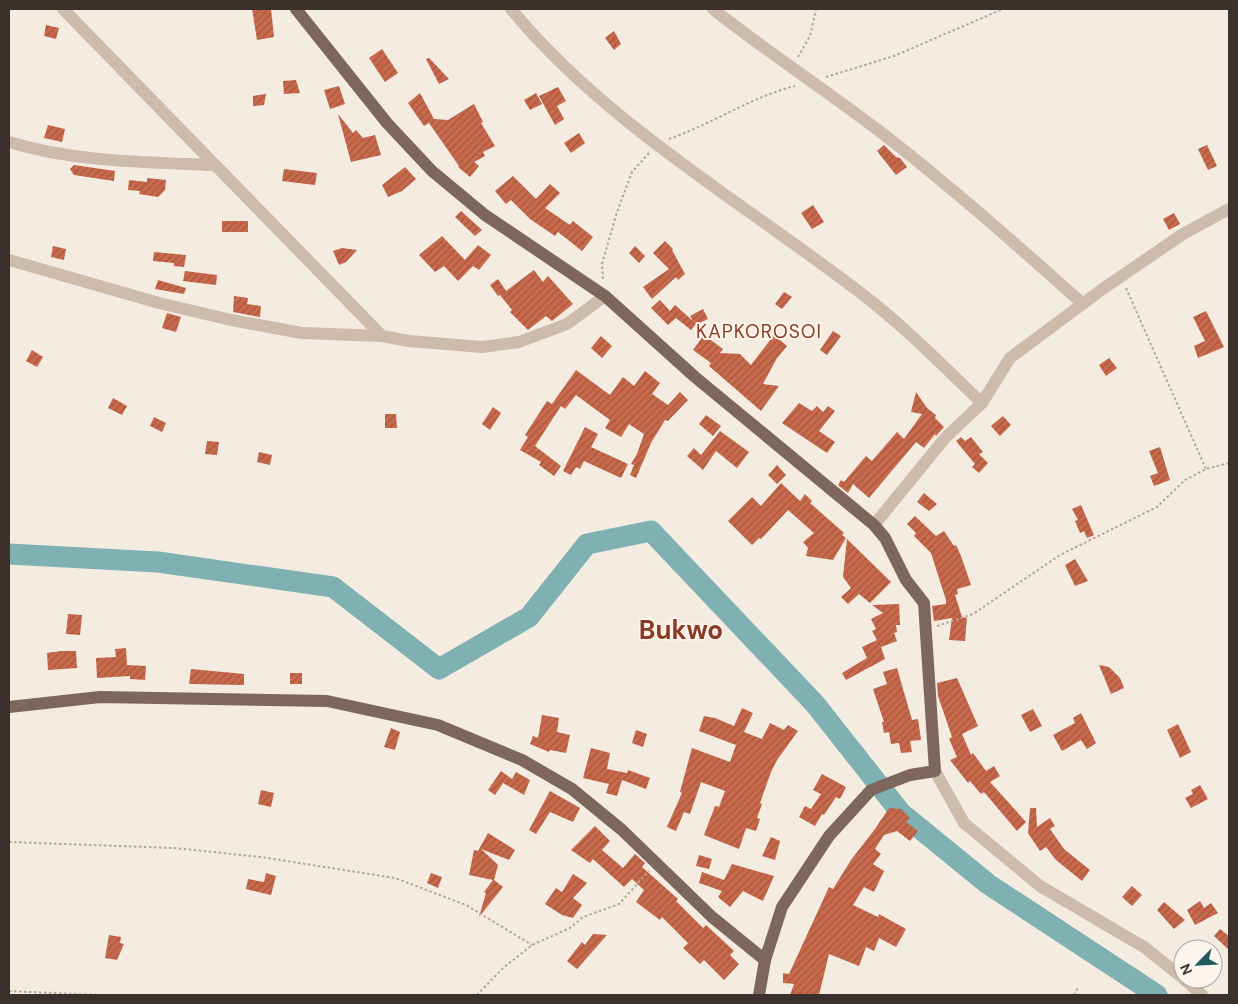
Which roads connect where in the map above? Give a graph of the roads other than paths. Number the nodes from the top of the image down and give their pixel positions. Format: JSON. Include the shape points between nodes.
{"nodes":[{"id":1,"x":64,"y":9,"type":"edge"},
{"id":2,"x":296,"y":9,"type":"edge"},
{"id":3,"x":511,"y":9,"type":"edge"},
{"id":4,"x":713,"y":9,"type":"edge"},
{"id":5,"x":9,"y":142,"type":"edge"},
{"id":6,"x":213,"y":164,"type":"junction"},
{"id":7,"x":1229,"y":209,"type":"edge"},
{"id":8,"x":9,"y":260,"type":"edge"},
{"id":9,"x":605,"y":296,"type":"junction"},
{"id":10,"x":1083,"y":304,"type":"junction"},
{"id":11,"x":382,"y":336,"type":"junction"},
{"id":12,"x":982,"y":403,"type":"junction"},
{"id":13,"x":874,"y":525,"type":"junction"},
{"id":14,"x":9,"y":707,"type":"edge"},
{"id":15,"x":935,"y":772,"type":"junction"},
{"id":16,"x":765,"y":960,"type":"junction"},
{"id":17,"x":1173,"y":969,"type":"edge"},
{"id":18,"x":759,"y":995,"type":"edge"}],
"edges":[{"from":1,"to":6,"type":"street"},
{"from":2,"to":9,"type":"main road","via":[[387,123],[432,171],[485,215]]},
{"from":3,"to":12,"type":"street","via":[[547,48],[657,144],[864,295]]},
{"from":4,"to":10,"type":"street","via":[[886,137],[970,204]]},
{"from":5,"to":6,"type":"street","via":[[35,150],[101,160]]},
{"from":6,"to":11,"type":"street"},
{"from":7,"to":10,"type":"street","via":[[1183,234]]},
{"from":8,"to":11,"type":"street","via":[[231,320],[302,334]]},
{"from":9,"to":11,"type":"street","via":[[567,324],[519,342],[482,347]]},
{"from":9,"to":13,"type":"main road","via":[[696,377]]},
{"from":10,"to":12,"type":"street","via":[[1010,358]]},
{"from":12,"to":13,"type":"street","via":[[945,438]]},
{"from":13,"to":15,"type":"main road","via":[[896,557],[906,580],[924,602]]},
{"from":14,"to":16,"type":"main road","via":[[100,698],[326,701],[438,725],[522,760],[572,790],[658,862],[712,917]]},
{"from":15,"to":16,"type":"main road","via":[[910,775],[871,790],[829,836],[782,907]]},
{"from":15,"to":17,"type":"street","via":[[964,823],[1032,880],[1144,947]]},
{"from":16,"to":18,"type":"main road"}]}
